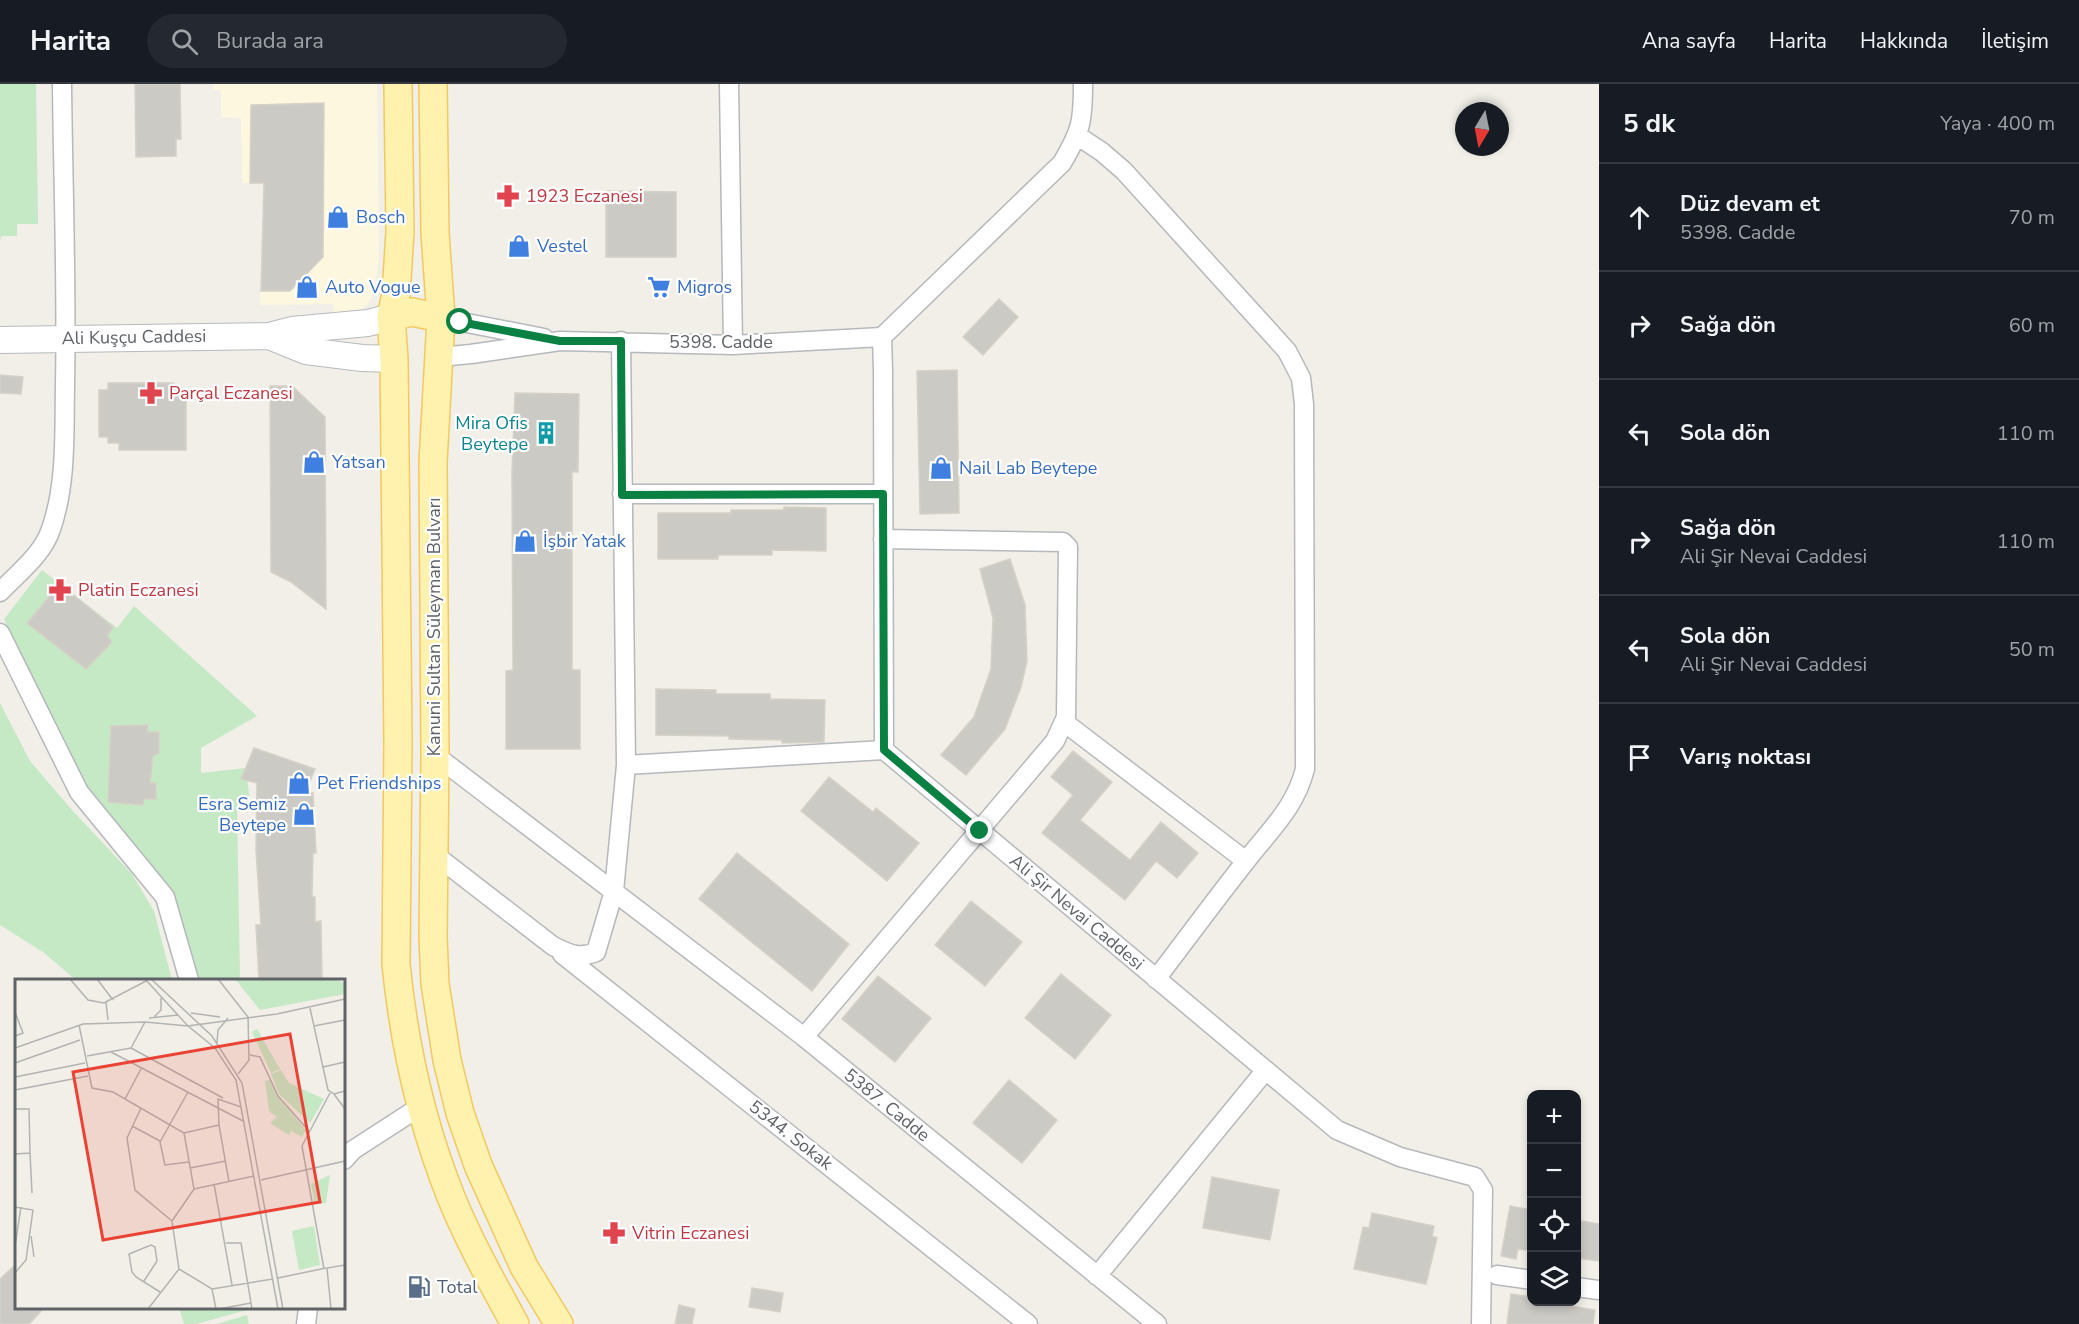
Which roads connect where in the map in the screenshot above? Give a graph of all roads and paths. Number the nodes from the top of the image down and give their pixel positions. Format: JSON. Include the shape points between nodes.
{"nodes":[{"id":1,"x":62,"y":84,"type":"edge"},
{"id":2,"x":398,"y":84,"type":"edge"},
{"id":3,"x":434,"y":84,"type":"edge"},
{"id":4,"x":729,"y":84,"type":"edge"},
{"id":5,"x":1083,"y":84,"type":"edge"},
{"id":6,"x":1078,"y":136,"type":"junction"},
{"id":7,"x":391,"y":316,"type":"junction"},
{"id":8,"x":441,"y":318,"type":"junction"},
{"id":9,"x":268,"y":336,"type":"junction"},
{"id":10,"x":882,"y":337,"type":"junction"},
{"id":11,"x":66,"y":338,"type":"junction"},
{"id":12,"x":0,"y":340,"type":"edge"},
{"id":13,"x":560,"y":341,"type":"junction"},
{"id":14,"x":621,"y":341,"type":"junction"},
{"id":15,"x":733,"y":345,"type":"junction"},
{"id":16,"x":439,"y":357,"type":"junction"},
{"id":17,"x":394,"y":359,"type":"junction"},
{"id":18,"x":883,"y":494,"type":"junction"},
{"id":19,"x":622,"y":495,"type":"junction"},
{"id":20,"x":883,"y":539,"type":"junction"},
{"id":21,"x":0,"y":592,"type":"edge"},
{"id":22,"x":0,"y":633,"type":"edge"},
{"id":23,"x":1064,"y":722,"type":"junction"},
{"id":24,"x":884,"y":750,"type":"junction"},
{"id":25,"x":435,"y":755,"type":"junction"},
{"id":26,"x":626,"y":765,"type":"junction"},
{"id":27,"x":980,"y":831,"type":"junction"},
{"id":28,"x":434,"y":854,"type":"junction"},
{"id":29,"x":1246,"y":861,"type":"junction"},
{"id":30,"x":614,"y":891,"type":"junction"},
{"id":31,"x":553,"y":946,"type":"junction"},
{"id":32,"x":188,"y":979,"type":"edge"},
{"id":33,"x":1156,"y":980,"type":"junction"},
{"id":34,"x":804,"y":1037,"type":"junction"},
{"id":35,"x":1265,"y":1071,"type":"junction"},
{"id":36,"x":422,"y":1106,"type":"junction"},
{"id":37,"x":345,"y":1159,"type":"edge"},
{"id":38,"x":1497,"y":1275,"type":"dead end"},
{"id":39,"x":1098,"y":1276,"type":"junction"},
{"id":40,"x":1527,"y":1279,"type":"edge"},
{"id":41,"x":1581,"y":1288,"type":"edge"},
{"id":42,"x":1599,"y":1290,"type":"edge"},
{"id":43,"x":308,"y":1309,"type":"edge"},
{"id":44,"x":306,"y":1324,"type":"edge"},
{"id":45,"x":515,"y":1324,"type":"edge"},
{"id":46,"x":559,"y":1324,"type":"edge"},
{"id":47,"x":1028,"y":1324,"type":"edge"},
{"id":48,"x":1157,"y":1324,"type":"edge"},
{"id":49,"x":1482,"y":1324,"type":"edge"}],
"edges":[{"from":1,"to":11,"type":"street"},
{"from":2,"to":7,"type":"main road","name":"Kanuni Sultan Süleyman Bulvarı","via":[[400,232]]},
{"from":3,"to":8,"type":"main road","name":"Kanuni Sultan Süleyman Bulvarı","via":[[435,232]]},
{"from":4,"to":15,"type":"street"},
{"from":5,"to":6,"type":"street"},
{"from":6,"to":10,"type":"street","via":[[1062,163]]},
{"from":6,"to":29,"type":"street","via":[[1124,171],[1287,351],[1301,378],[1305,769],[1291,805]]},
{"from":7,"to":8,"type":"main road","via":[[412,312]]},
{"from":7,"to":9,"type":"street","name":"Ali Kuşçu Caddesi","via":[[368,323]]},
{"from":7,"to":17,"type":"main road","name":"Kanuni Sultan Süleyman Bulvarı"},
{"from":8,"to":13,"type":"street","name":"5398. Cadde"},
{"from":8,"to":16,"type":"main road","name":"Kanuni Sultan Süleyman Bulvarı"},
{"from":9,"to":11,"type":"street","name":"Ali Kuşçu Caddesi"},
{"from":9,"to":17,"type":"street","name":"Ali Kuşçu Caddesi","via":[[306,351]]},
{"from":10,"to":15,"type":"street","name":"5398. Cadde"},
{"from":10,"to":18,"type":"street"},
{"from":11,"to":12,"type":"street","name":"Ali Kuşçu Caddesi"},
{"from":11,"to":21,"type":"street","via":[[63,468],[51,531],[41,549]]},
{"from":13,"to":14,"type":"street","name":"5398. Cadde"},
{"from":13,"to":16,"type":"street","name":"5398. Cadde"},
{"from":14,"to":15,"type":"street","name":"5398. Cadde"},
{"from":14,"to":19,"type":"street"},
{"from":16,"to":17,"type":"main road"},
{"from":16,"to":25,"type":"main road","name":"Kanuni Sultan Süleyman Bulvarı","via":[[433,462]]},
{"from":17,"to":36,"type":"main road","name":"Kanuni Sultan Süleyman Bulvarı","via":[[396,964],[404,1034]]},
{"from":18,"to":19,"type":"street"},
{"from":18,"to":20,"type":"street"},
{"from":19,"to":26,"type":"street"},
{"from":20,"to":23,"type":"street","via":[[1063,542],[1068,548],[1068,703]]},
{"from":20,"to":24,"type":"street"},
{"from":22,"to":32,"type":"street","via":[[79,792],[165,897]]},
{"from":23,"to":27,"type":"street","via":[[1055,741]]},
{"from":23,"to":29,"type":"street"},
{"from":24,"to":26,"type":"street"},
{"from":24,"to":27,"type":"street","name":"Ali Şir Nevai Caddesi"},
{"from":25,"to":28,"type":"main road","name":"Kanuni Sultan Süleyman Bulvarı"},
{"from":25,"to":30,"type":"street","name":"5387. Cadde"},
{"from":26,"to":30,"type":"street"},
{"from":27,"to":33,"type":"street","name":"Ali Şir Nevai Caddesi"},
{"from":27,"to":34,"type":"street"},
{"from":28,"to":31,"type":"street","name":"5344. Sokak"},
{"from":28,"to":46,"type":"main road","name":"Kanuni Sultan Süleyman Bulvarı","via":[[436,993],[460,1113],[503,1225]]},
{"from":29,"to":33,"type":"street"},
{"from":30,"to":31,"type":"street","via":[[596,952],[583,956]]},
{"from":30,"to":34,"type":"street","name":"5387. Cadde"},
{"from":31,"to":47,"type":"street","name":"5344. Sokak"},
{"from":33,"to":35,"type":"street","name":"Ali Şir Nevai Caddesi"},
{"from":34,"to":39,"type":"street","name":"5387. Cadde"},
{"from":35,"to":39,"type":"street"},
{"from":35,"to":49,"type":"street","name":"Ali Şir Nevai Caddesi","via":[[1337,1130],[1400,1157],[1475,1177],[1483,1190]]},
{"from":36,"to":37,"type":"street"},
{"from":36,"to":45,"type":"main road","name":"Kanuni Sultan Süleyman Bulvarı","via":[[451,1196]]},
{"from":38,"to":40,"type":"street"},
{"from":39,"to":48,"type":"street","name":"5387. Cadde"},
{"from":41,"to":42,"type":"street"},
{"from":43,"to":44,"type":"street"}]}
